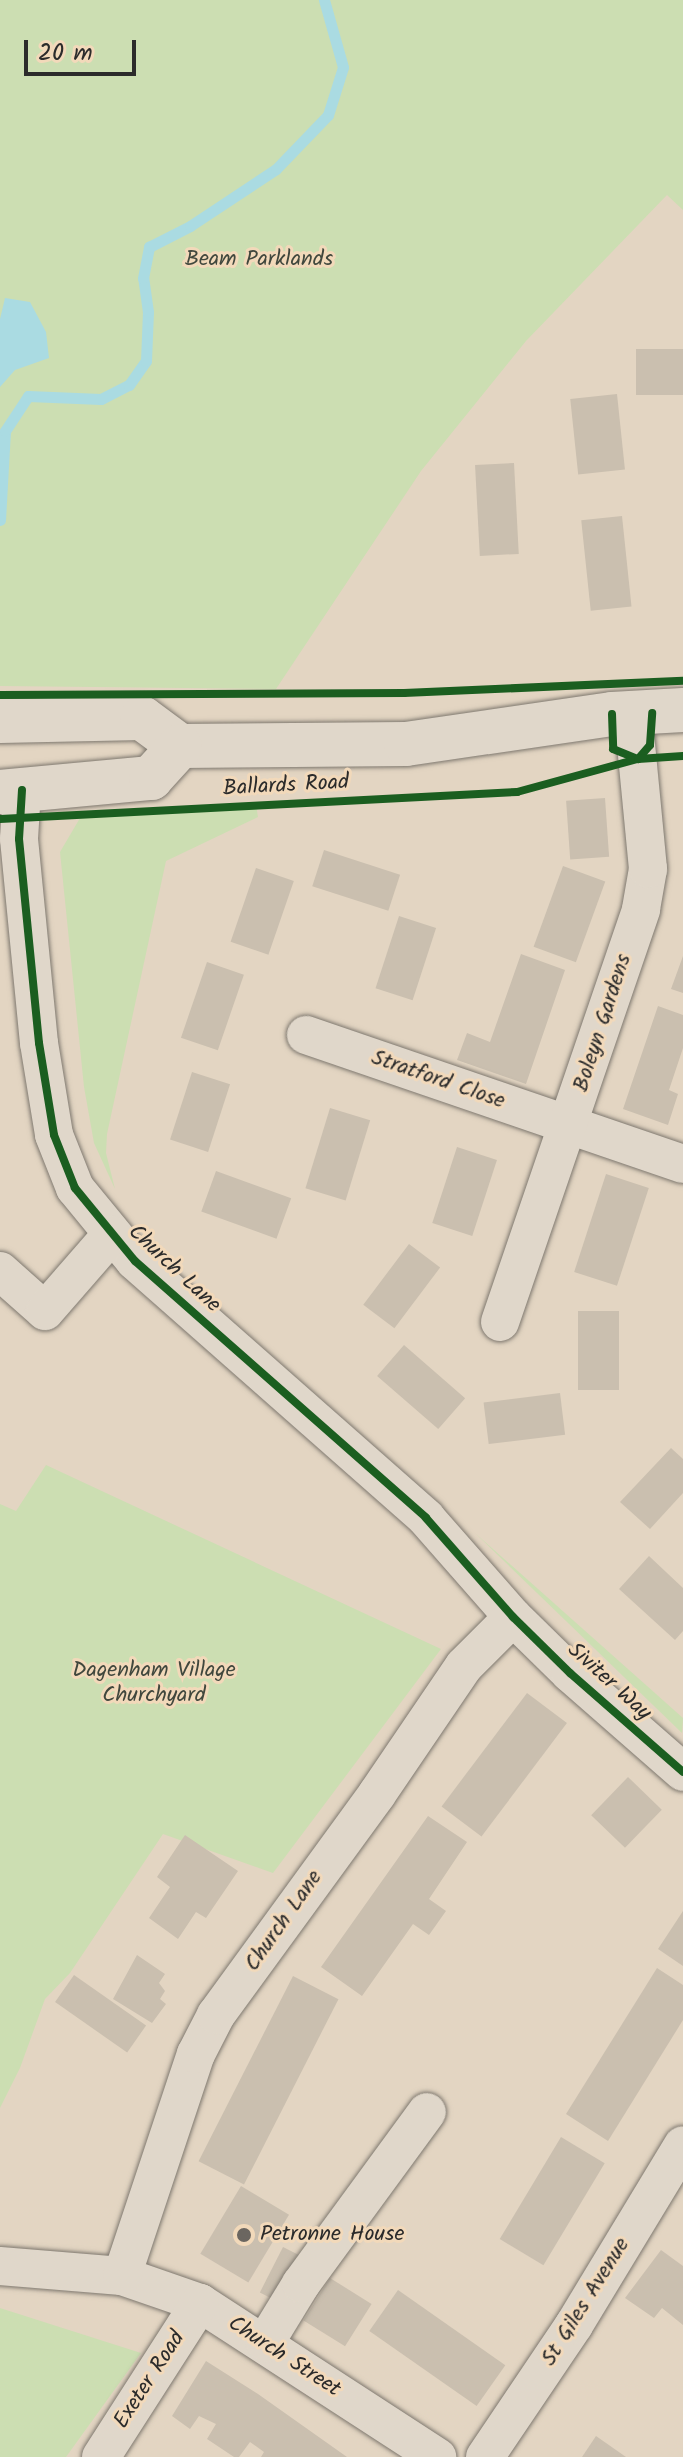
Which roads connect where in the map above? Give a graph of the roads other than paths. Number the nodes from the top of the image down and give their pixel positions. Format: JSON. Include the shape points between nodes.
{"nodes":[{"id":1,"x":683,"y":710,"type":"edge"},
{"id":2,"x":633,"y":714,"type":"junction"},
{"id":3,"x":0,"y":721,"type":"edge"},
{"id":4,"x":180,"y":746,"type":"junction"},
{"id":5,"x":7,"y":784,"type":"edge"},
{"id":6,"x":306,"y":1035,"type":"dead end"},
{"id":7,"x":570,"y":1124,"type":"junction"},
{"id":8,"x":683,"y":1164,"type":"edge"},
{"id":9,"x":111,"y":1235,"type":"junction"},
{"id":10,"x":0,"y":1271,"type":"edge"},
{"id":11,"x":500,"y":1322,"type":"dead end"},
{"id":12,"x":513,"y":1617,"type":"junction"},
{"id":13,"x":683,"y":1772,"type":"edge"},
{"id":14,"x":427,"y":2112,"type":"dead end"},
{"id":15,"x":683,"y":2145,"type":"edge"},
{"id":16,"x":673,"y":2184,"type":"edge"},
{"id":17,"x":0,"y":2266,"type":"edge"},
{"id":18,"x":122,"y":2276,"type":"junction"},
{"id":19,"x":200,"y":2303,"type":"junction"},
{"id":20,"x":265,"y":2343,"type":"junction"},
{"id":21,"x":101,"y":2457,"type":"edge"},
{"id":22,"x":437,"y":2457,"type":"edge"},
{"id":23,"x":485,"y":2457,"type":"edge"}],
"edges":[{"from":1,"to":2,"type":"main road","name":"Ballards Road"},
{"from":2,"to":4,"type":"main road","name":"Ballards Road","via":[[406,744]]},
{"from":2,"to":7,"type":"street","name":"Boleyn Gardens","via":[[648,869],[641,909]]},
{"from":3,"to":4,"type":"main road","via":[[142,718]]},
{"from":4,"to":5,"type":"main road","via":[[151,778]]},
{"from":5,"to":9,"type":"street","name":"Church Lane","via":[[19,839],[39,1043],[54,1135],[75,1188]]},
{"from":6,"to":7,"type":"street","name":"Stratford Close"},
{"from":7,"to":8,"type":"street","name":"Stratford Close"},
{"from":7,"to":11,"type":"street","name":"Boleyn Gardens"},
{"from":9,"to":10,"type":"street","via":[[45,1311]]},
{"from":9,"to":12,"type":"street","name":"Church Lane","via":[[426,1518]]},
{"from":12,"to":13,"type":"street","name":"Siviter Way"},
{"from":12,"to":18,"type":"street","name":"Church Lane","via":[[464,1666],[216,2015],[196,2054]]},
{"from":14,"to":20,"type":"street","via":[[301,2284]]},
{"from":15,"to":16,"type":"street","name":"St Giles Avenue"},
{"from":16,"to":23,"type":"street","name":"St Giles Avenue"},
{"from":17,"to":18,"type":"street","name":"Church Street"},
{"from":18,"to":19,"type":"street","name":"Church Street"},
{"from":19,"to":20,"type":"street","name":"Church Street"},
{"from":19,"to":21,"type":"street","name":"Exeter Road"},
{"from":20,"to":22,"type":"street","name":"Church Street"}]}
